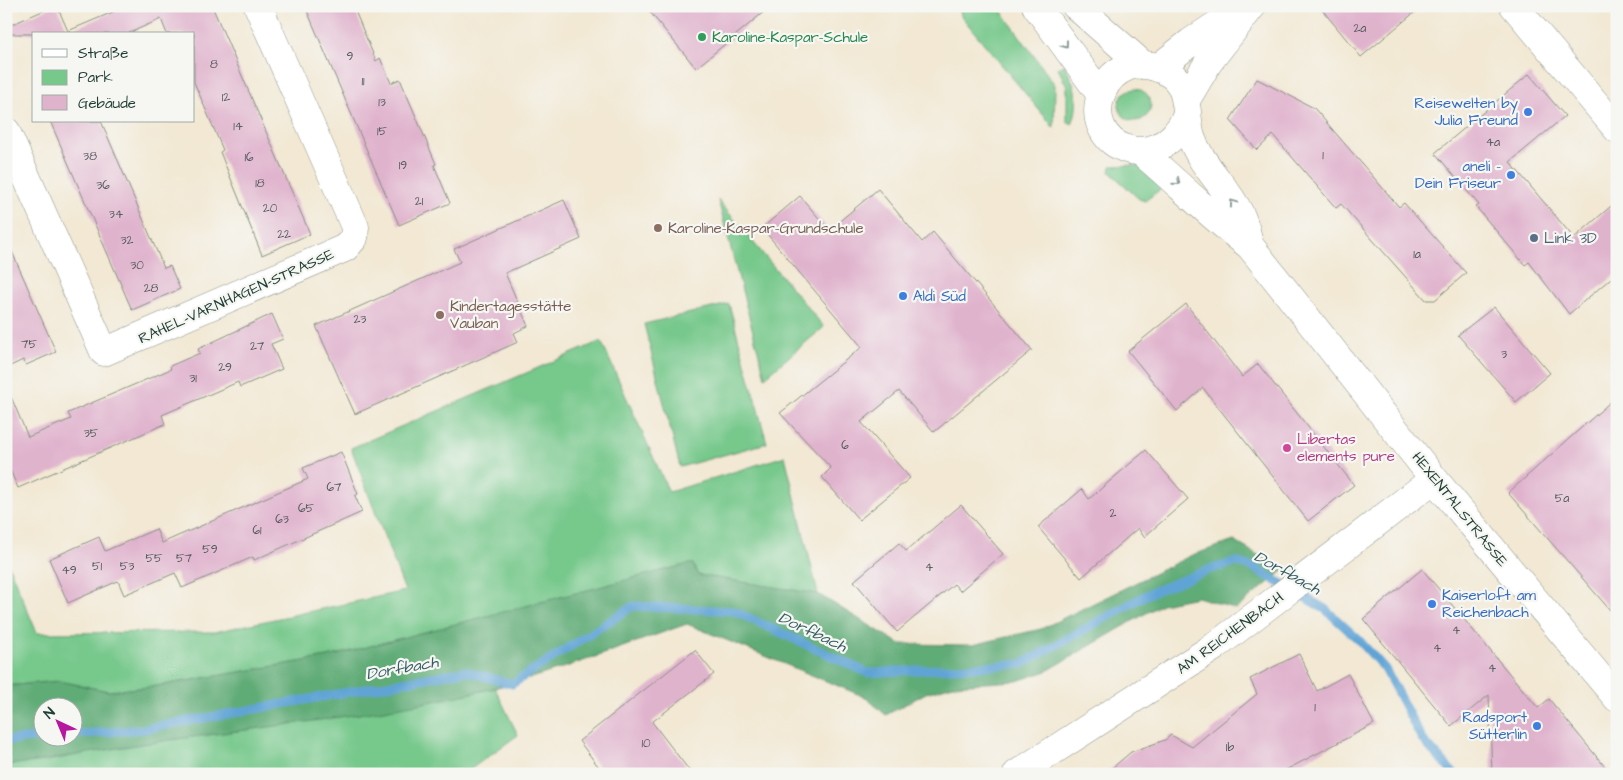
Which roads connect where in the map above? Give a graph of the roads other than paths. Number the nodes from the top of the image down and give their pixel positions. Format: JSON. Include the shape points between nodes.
{"nodes":[{"id":1,"x":258,"y":6,"type":"edge"},
{"id":2,"x":1036,"y":6,"type":"edge"},
{"id":3,"x":1076,"y":6,"type":"edge"},
{"id":4,"x":1245,"y":6,"type":"edge"},
{"id":5,"x":1252,"y":6,"type":"edge"},
{"id":6,"x":1514,"y":6,"type":"edge"},
{"id":7,"x":1150,"y":66,"type":"junction"},
{"id":8,"x":1101,"y":95,"type":"junction"},
{"id":9,"x":1186,"y":108,"type":"junction"},
{"id":10,"x":1617,"y":129,"type":"edge"},
{"id":11,"x":6,"y":131,"type":"edge"},
{"id":12,"x":1140,"y":151,"type":"junction"},
{"id":13,"x":1250,"y":246,"type":"junction"},
{"id":14,"x":1434,"y":478,"type":"junction"},
{"id":15,"x":1617,"y":698,"type":"edge"},
{"id":16,"x":1016,"y":774,"type":"edge"}],
"edges":[{"from":1,"to":11,"type":"street","name":"RAHEL-VARNHAGEN-STRASSE","via":[[355,227],[354,238],[345,248],[104,352]]},
{"from":2,"to":8,"type":"street","one_way":true},
{"from":3,"to":7,"type":"street","name":"HEXENTALSTRASSE"},
{"from":4,"to":7,"type":"street"},
{"from":5,"to":9,"type":"street","via":[[1208,63]]},
{"from":6,"to":10,"type":"street"},
{"from":7,"to":8,"type":"street","via":[[1134,64],[1121,70],[1106,84]]},
{"from":7,"to":9,"type":"street","name":"HEXENTALSTRASSE","via":[[1175,78]]},
{"from":8,"to":12,"type":"street","name":"HEXENTALSTRASSE","via":[[1099,118],[1106,134],[1123,147]]},
{"from":9,"to":12,"type":"street","via":[[1180,130],[1166,144]]},
{"from":13,"to":9,"type":"street","name":"HEXENTALSTRASSE","one_way":true,"via":[[1240,214],[1205,164],[1192,138]]},
{"from":12,"to":13,"type":"street","name":"HEXENTALSTRASSE","one_way":true,"via":[[1182,186],[1215,220]]},
{"from":13,"to":14,"type":"street","name":"HEXENTALSTRASSE"},
{"from":14,"to":15,"type":"street","name":"HEXENTALSTRASSE"},
{"from":14,"to":16,"type":"street","name":"AM REICHENBACH","via":[[1214,647]]}]}
